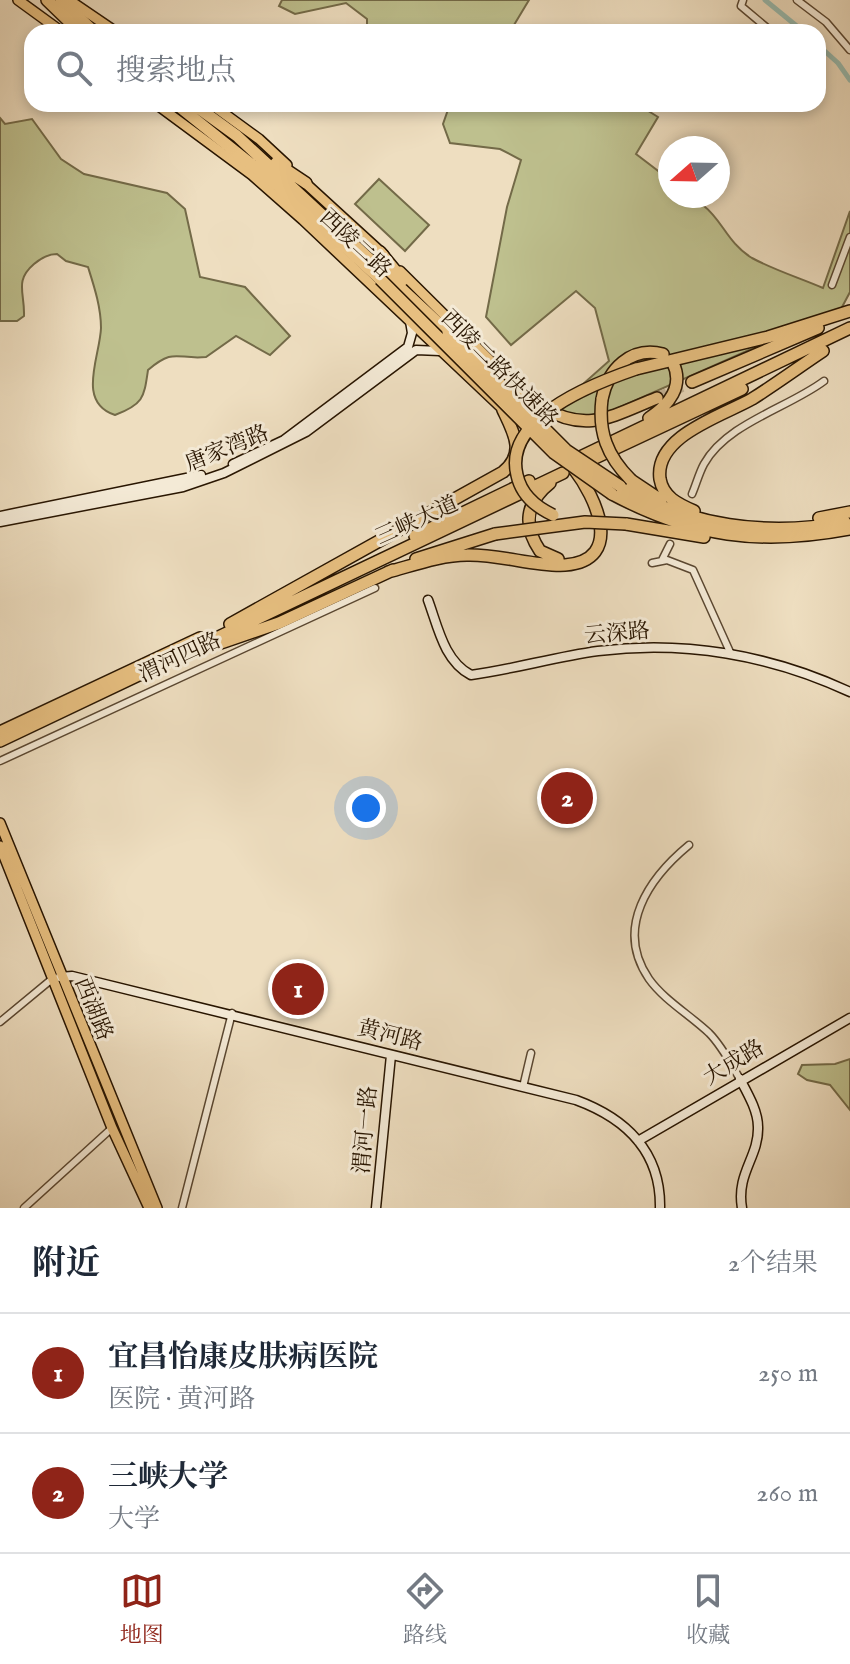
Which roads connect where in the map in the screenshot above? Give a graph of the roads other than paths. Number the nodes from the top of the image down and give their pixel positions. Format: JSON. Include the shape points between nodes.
{"nodes":[{"id":1,"x":18,"y":0,"type":"edge"},
{"id":2,"x":47,"y":0,"type":"edge"},
{"id":3,"x":61,"y":0,"type":"edge"},
{"id":4,"x":69,"y":0,"type":"edge"},
{"id":5,"x":743,"y":0,"type":"edge"},
{"id":6,"x":797,"y":0,"type":"edge"},
{"id":7,"x":81,"y":3,"type":"edge"},
{"id":8,"x":51,"y":24,"type":"edge"},
{"id":9,"x":72,"y":24,"type":"edge"},
{"id":10,"x":86,"y":24,"type":"edge"},
{"id":11,"x":106,"y":24,"type":"edge"},
{"id":12,"x":762,"y":24,"type":"edge"},
{"id":13,"x":850,"y":50,"type":"edge"},
{"id":14,"x":167,"y":112,"type":"edge"},
{"id":15,"x":188,"y":112,"type":"edge"},
{"id":16,"x":202,"y":112,"type":"edge"},
{"id":17,"x":222,"y":112,"type":"edge"},
{"id":18,"x":232,"y":140,"type":"junction"},
{"id":19,"x":252,"y":175,"type":"junction"},
{"id":20,"x":306,"y":183,"type":"junction"},
{"id":21,"x":303,"y":220,"type":"junction"},
{"id":22,"x":850,"y":237,"type":"edge"},
{"id":23,"x":350,"y":250,"type":"junction"},
{"id":24,"x":380,"y":252,"type":"junction"},
{"id":25,"x":832,"y":285,"type":"dead end"},
{"id":26,"x":850,"y":311,"type":"edge"},
{"id":27,"x":432,"y":314,"type":"junction"},
{"id":28,"x":410,"y":320,"type":"junction"},
{"id":29,"x":850,"y":328,"type":"edge"},
{"id":30,"x":850,"y":336,"type":"edge"},
{"id":31,"x":828,"y":345,"type":"junction"},
{"id":32,"x":440,"y":351,"type":"junction"},
{"id":33,"x":663,"y":354,"type":"dead end"},
{"id":34,"x":673,"y":363,"type":"dead end"},
{"id":35,"x":495,"y":366,"type":"junction"},
{"id":36,"x":824,"y":381,"type":"dead end"},
{"id":37,"x":692,"y":382,"type":"tunnel mouth"},
{"id":38,"x":482,"y":390,"type":"junction"},
{"id":39,"x":657,"y":398,"type":"tunnel mouth"},
{"id":40,"x":531,"y":401,"type":"junction"},
{"id":41,"x":503,"y":410,"type":"junction"},
{"id":42,"x":517,"y":423,"type":"joint"},
{"id":43,"x":550,"y":435,"type":"junction"},
{"id":44,"x":595,"y":449,"type":"junction"},
{"id":45,"x":576,"y":463,"type":"junction"},
{"id":46,"x":560,"y":470,"type":"junction"},
{"id":47,"x":621,"y":486,"type":"junction"},
{"id":48,"x":692,"y":494,"type":"dead end"},
{"id":49,"x":694,"y":511,"type":"junction"},
{"id":50,"x":850,"y":512,"type":"edge"},
{"id":51,"x":0,"y":516,"type":"edge"},
{"id":52,"x":850,"y":521,"type":"edge"},
{"id":53,"x":0,"y":522,"type":"edge"},
{"id":54,"x":585,"y":522,"type":"junction"},
{"id":55,"x":850,"y":529,"type":"edge"},
{"id":56,"x":755,"y":538,"type":"junction"},
{"id":57,"x":670,"y":544,"type":"dead end"},
{"id":58,"x":662,"y":560,"type":"junction"},
{"id":59,"x":652,"y":563,"type":"dead end"},
{"id":60,"x":388,"y":572,"type":"junction"},
{"id":61,"x":375,"y":588,"type":"dead end"},
{"id":62,"x":428,"y":600,"type":"dead end"},
{"id":63,"x":230,"y":624,"type":"junction"},
{"id":64,"x":730,"y":652,"type":"junction"},
{"id":65,"x":187,"y":653,"type":"junction"},
{"id":66,"x":850,"y":692,"type":"edge"},
{"id":67,"x":0,"y":732,"type":"edge"},
{"id":68,"x":0,"y":741,"type":"edge"},
{"id":69,"x":0,"y":761,"type":"edge"},
{"id":70,"x":0,"y":823,"type":"edge"},
{"id":71,"x":689,"y":845,"type":"dead end"},
{"id":72,"x":0,"y":846,"type":"edge"},
{"id":73,"x":56,"y":978,"type":"junction"},
{"id":74,"x":232,"y":1013,"type":"junction"},
{"id":75,"x":850,"y":1018,"type":"edge"},
{"id":76,"x":0,"y":1022,"type":"edge"},
{"id":77,"x":531,"y":1053,"type":"dead end"},
{"id":78,"x":391,"y":1055,"type":"junction"},
{"id":79,"x":740,"y":1079,"type":"junction"},
{"id":80,"x":523,"y":1087,"type":"junction"},
{"id":81,"x":112,"y":1128,"type":"junction"},
{"id":82,"x":638,"y":1141,"type":"junction"},
{"id":83,"x":24,"y":1208,"type":"edge"},
{"id":84,"x":149,"y":1208,"type":"edge"},
{"id":85,"x":157,"y":1208,"type":"edge"},
{"id":86,"x":182,"y":1208,"type":"edge"},
{"id":87,"x":376,"y":1208,"type":"edge"},
{"id":88,"x":660,"y":1208,"type":"edge"},
{"id":89,"x":742,"y":1208,"type":"edge"}],
"edges":[{"from":1,"to":8,"type":"main road"},
{"from":2,"to":9,"type":"highway"},
{"from":3,"to":10,"type":"highway"},
{"from":4,"to":7,"type":"main road"},
{"from":5,"to":12,"type":"street","via":[[741,6]]},
{"from":6,"to":13,"type":"street"},
{"from":7,"to":11,"type":"main road"},
{"from":14,"to":19,"type":"main road","name":"西陵二路"},
{"from":15,"to":18,"type":"highway","name":"西陵二路快速路"},
{"from":16,"to":18,"type":"highway","name":"西陵二路快速路"},
{"from":17,"to":20,"type":"main road","name":"西陵二路"},
{"from":18,"to":19,"type":"highway"},
{"from":18,"to":20,"type":"highway"},
{"from":18,"to":23,"type":"highway","name":"西陵二路快速路"},
{"from":18,"to":27,"type":"highway","name":"西陵二路快速路"},
{"from":19,"to":21,"type":"main road","name":"西陵二路"},
{"from":20,"to":24,"type":"main road","name":"西陵二路"},
{"from":21,"to":23,"type":"highway"},
{"from":21,"to":28,"type":"main road","name":"西陵二路"},
{"from":22,"to":25,"type":"street"},
{"from":23,"to":47,"type":"highway","name":"西陵二路快速路","bridge":true,"via":[[554,453]]},
{"from":24,"to":27,"type":"highway"},
{"from":24,"to":35,"type":"main road","name":"西陵二路"},
{"from":26,"to":37,"type":"highway"},
{"from":26,"to":54,"type":"highway","bridge":true,"via":[[636,369],[597,383],[552,410],[524,435],[516,454],[519,482],[531,501],[553,515]]},
{"from":27,"to":43,"type":"highway","name":"西陵二路快速路","bridge":true},
{"from":28,"to":32,"type":"main road","name":"西陵二路"},
{"from":28,"to":51,"type":"main road","name":"唐家湾路","via":[[408,347],[306,425],[260,452],[175,483]]},
{"from":29,"to":31,"type":"highway","name":"三峡大道"},
{"from":30,"to":31,"type":"highway","name":"三峡大道"},
{"from":31,"to":44,"type":"highway","name":"三峡大道"},
{"from":31,"to":45,"type":"highway","name":"三峡大道"},
{"from":31,"to":49,"type":"highway","via":[[666,452],[660,471],[664,491]]},
{"from":32,"to":38,"type":"main road","name":"西陵二路"},
{"from":32,"to":53,"type":"main road","name":"唐家湾路","via":[[416,350],[306,432],[224,473],[183,487]]},
{"from":33,"to":47,"type":"highway","bridge":true,"via":[[647,352],[622,362],[610,374],[602,399],[600,421]]},
{"from":34,"to":44,"type":"highway","via":[[677,385],[665,407]]},
{"from":35,"to":38,"type":"main road","via":[[506,388],[495,396]]},
{"from":35,"to":40,"type":"main road","name":"西陵二路"},
{"from":36,"to":48,"type":"street","via":[[724,442],[704,464]]},
{"from":38,"to":41,"type":"main road","name":"西陵二路"},
{"from":39,"to":40,"type":"highway","via":[[586,423],[560,418]]},
{"from":40,"to":43,"type":"highway"},
{"from":41,"to":42,"type":"main road","name":"西陵二路"},
{"from":41,"to":63,"type":"highway","via":[[518,446],[503,472]]},
{"from":42,"to":46,"type":"highway","via":[[585,489],[592,503],[597,529],[590,548],[567,560],[540,551],[527,527],[533,501]]},
{"from":43,"to":47,"type":"highway","name":"西陵二路快速路","bridge":true,"via":[[591,470]]},
{"from":43,"to":60,"type":"highway","via":[[600,514],[598,543],[585,558],[567,565],[454,555]]},
{"from":44,"to":45,"type":"highway","name":"三峡大道"},
{"from":45,"to":46,"type":"highway","name":"三峡大道","bridge":true},
{"from":46,"to":63,"type":"highway","name":"三峡大道"},
{"from":46,"to":65,"type":"highway","name":"三峡大道"},
{"from":47,"to":49,"type":"highway"},
{"from":47,"to":52,"type":"highway","name":"西陵二路快速路","via":[[695,519],[752,528]]},
{"from":47,"to":56,"type":"highway","name":"西陵二路快速路","via":[[658,517]]},
{"from":49,"to":50,"type":"highway","via":[[775,522]]},
{"from":54,"to":56,"type":"highway","bridge":true,"via":[[724,541]]},
{"from":54,"to":60,"type":"highway","bridge":true,"via":[[495,534]]},
{"from":55,"to":56,"type":"highway","name":"西陵二路快速路"},
{"from":57,"to":58,"type":"street"},
{"from":58,"to":59,"type":"street"},
{"from":58,"to":64,"type":"street","via":[[688,566],[697,576]]},
{"from":60,"to":65,"type":"highway","via":[[279,623]]},
{"from":61,"to":69,"type":"street","name":"渭河四路"},
{"from":62,"to":64,"type":"main road","name":"云深路","via":[[447,651],[471,675],[597,651]]},
{"from":63,"to":67,"type":"highway","name":"三峡大道"},
{"from":64,"to":66,"type":"main road","name":"云深路"},
{"from":65,"to":68,"type":"highway","name":"三峡大道"},
{"from":70,"to":73,"type":"main road","name":"西湖路"},
{"from":71,"to":79,"type":"street","via":[[645,890],[636,920],[638,952],[648,977],[711,1035]]},
{"from":72,"to":73,"type":"main road","name":"西湖路"},
{"from":73,"to":74,"type":"main road","name":"黄河路","via":[[72,976]]},
{"from":73,"to":76,"type":"street"},
{"from":73,"to":81,"type":"main road","name":"西湖路"},
{"from":73,"to":85,"type":"main road","name":"西湖路"},
{"from":74,"to":78,"type":"main road","name":"黄河路"},
{"from":74,"to":86,"type":"street"},
{"from":75,"to":79,"type":"main road","name":"大成路"},
{"from":77,"to":80,"type":"street"},
{"from":78,"to":80,"type":"main road","name":"黄河路"},
{"from":78,"to":87,"type":"main road","name":"渭河一路"},
{"from":79,"to":82,"type":"main road","name":"大成路"},
{"from":79,"to":89,"type":"main road","via":[[758,1126],[740,1184]]},
{"from":80,"to":82,"type":"main road","name":"黄河路","via":[[606,1111]]},
{"from":81,"to":83,"type":"street"},
{"from":81,"to":84,"type":"main road","name":"西湖路"},
{"from":82,"to":88,"type":"main road","name":"黄河路","via":[[653,1169]]}]}
